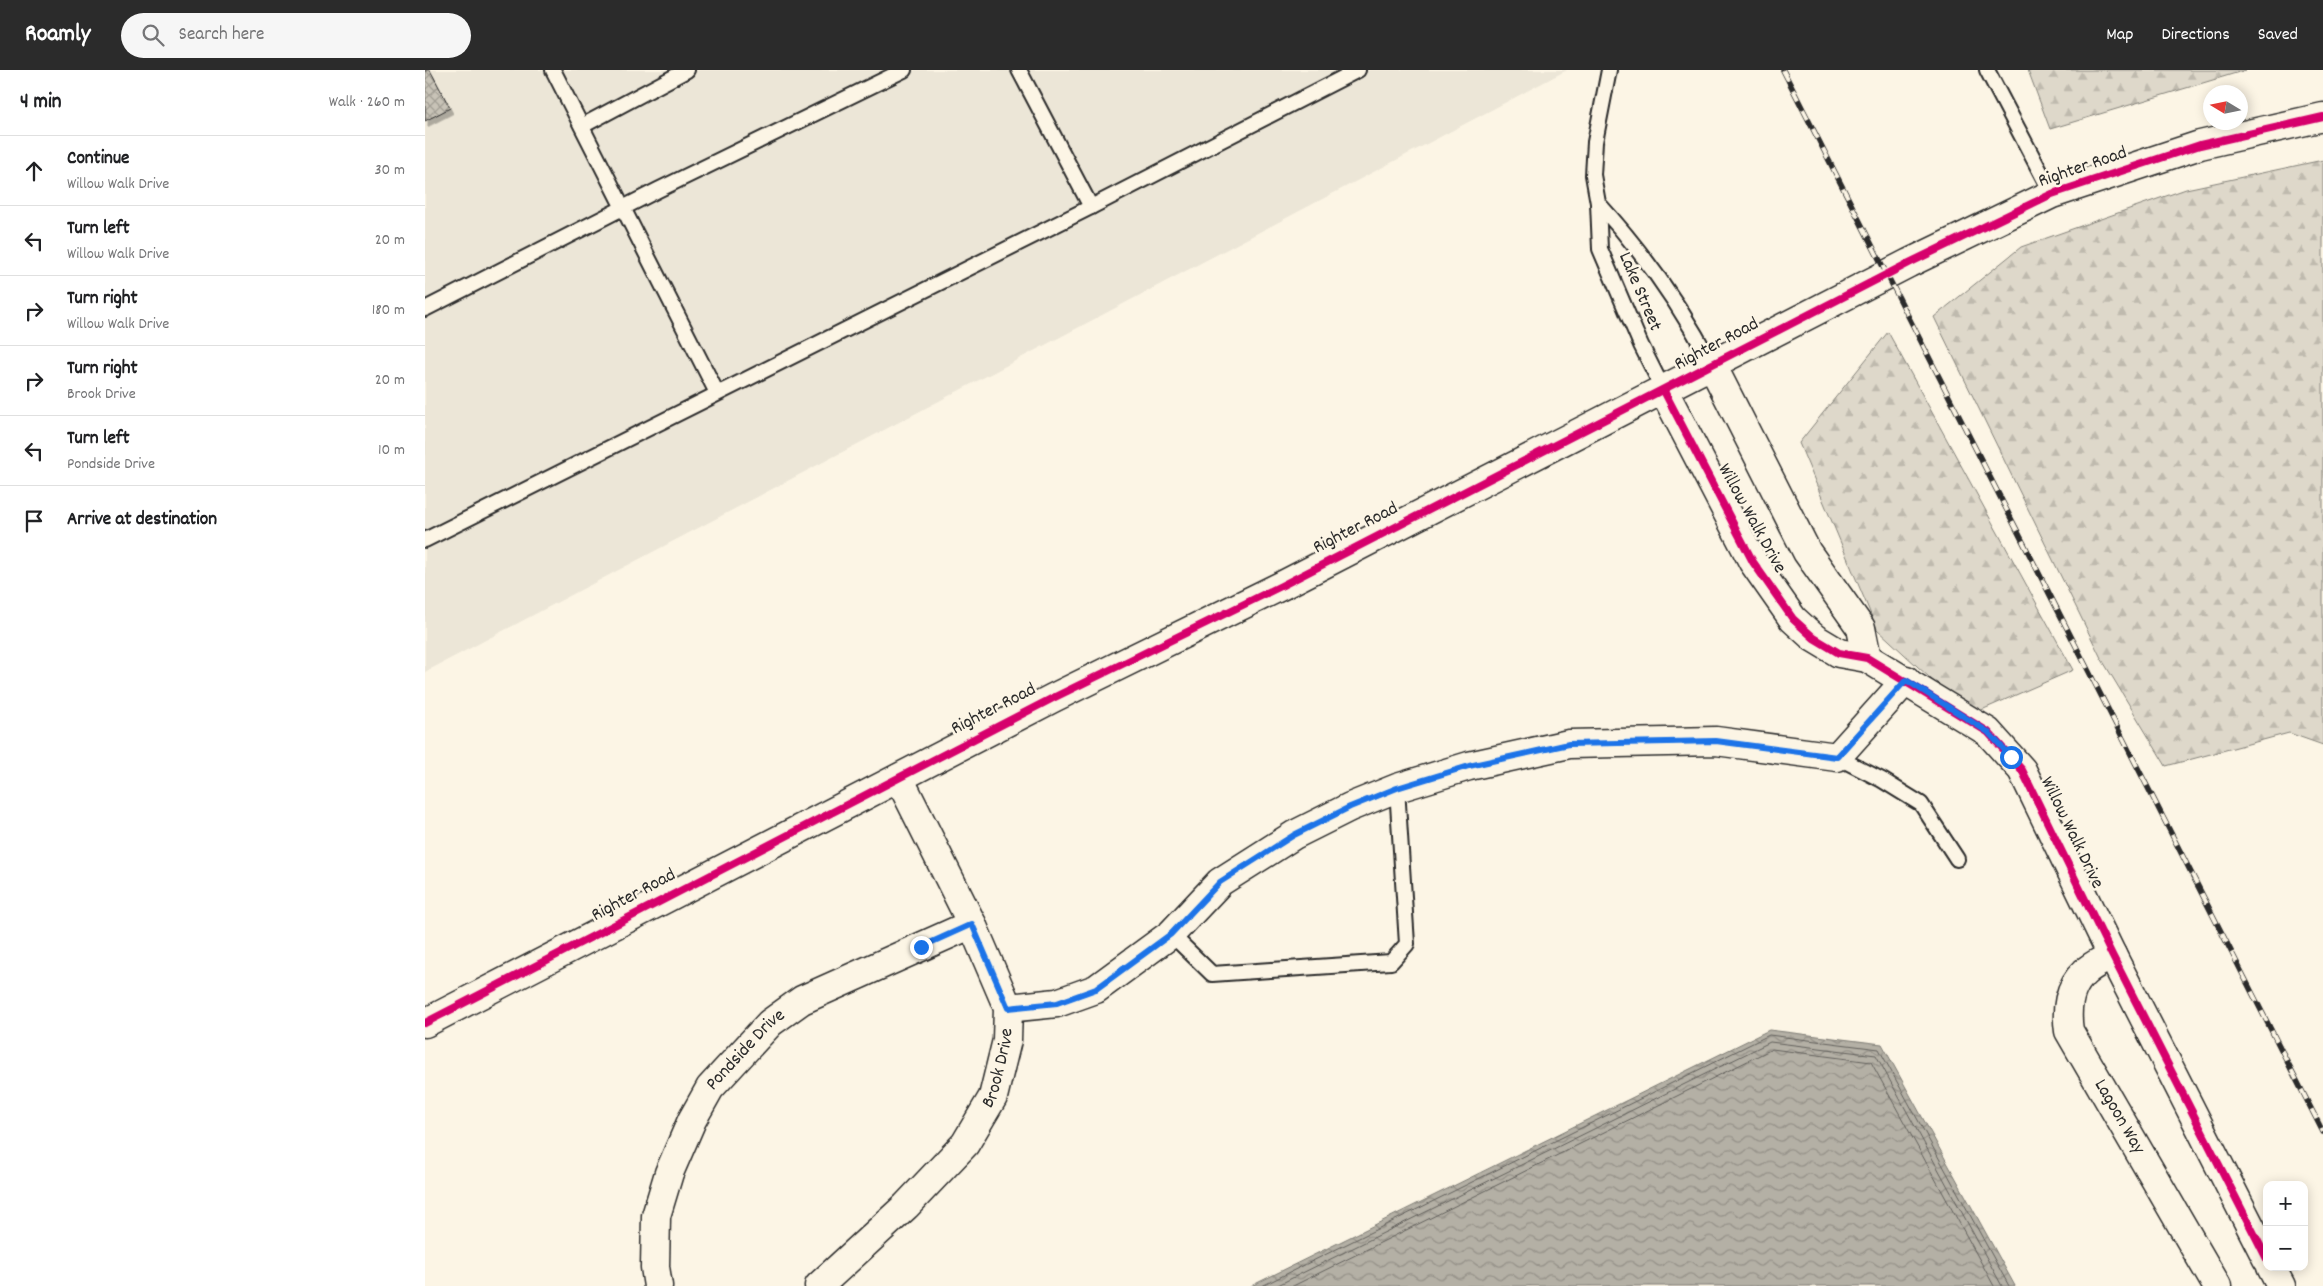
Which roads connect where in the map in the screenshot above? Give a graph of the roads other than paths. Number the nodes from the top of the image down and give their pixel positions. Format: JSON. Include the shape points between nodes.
{"nodes":[{"id":1,"x":553,"y":70,"type":"edge"},
{"id":2,"x":687,"y":70,"type":"edge"},
{"id":3,"x":904,"y":70,"type":"edge"},
{"id":4,"x":1019,"y":70,"type":"edge"},
{"id":5,"x":1358,"y":70,"type":"edge"},
{"id":6,"x":1609,"y":70,"type":"edge"},
{"id":7,"x":1987,"y":70,"type":"edge"},
{"id":8,"x":2323,"y":117,"type":"edge"},
{"id":9,"x":582,"y":126,"type":"junction"},
{"id":10,"x":2052,"y":194,"type":"junction"},
{"id":11,"x":1598,"y":203,"type":"junction"},
{"id":12,"x":1091,"y":207,"type":"junction"},
{"id":13,"x":623,"y":208,"type":"junction"},
{"id":14,"x":425,"y":309,"type":"edge"},
{"id":15,"x":1712,"y":365,"type":"junction"},
{"id":16,"x":1664,"y":391,"type":"junction"},
{"id":17,"x":717,"y":393,"type":"junction"},
{"id":18,"x":425,"y":540,"type":"edge"},
{"id":19,"x":1867,"y":658,"type":"junction"},
{"id":20,"x":1906,"y":680,"type":"junction"},
{"id":21,"x":1837,"y":757,"type":"junction"},
{"id":22,"x":899,"y":778,"type":"junction"},
{"id":23,"x":1397,"y":788,"type":"junction"},
{"id":24,"x":1957,"y":859,"type":"dead end"},
{"id":25,"x":972,"y":924,"type":"junction"},
{"id":26,"x":1171,"y":934,"type":"junction"},
{"id":27,"x":2112,"y":955,"type":"junction"},
{"id":28,"x":1008,"y":1008,"type":"junction"},
{"id":29,"x":425,"y":1023,"type":"edge"},
{"id":30,"x":2263,"y":1251,"type":"edge"},
{"id":31,"x":2273,"y":1271,"type":"edge"},
{"id":32,"x":658,"y":1286,"type":"edge"},
{"id":33,"x":819,"y":1286,"type":"edge"},
{"id":34,"x":2217,"y":1286,"type":"edge"},
{"id":35,"x":2281,"y":1286,"type":"edge"}],
"edges":[{"from":1,"to":9,"type":"lane"},
{"from":2,"to":9,"type":"lane"},
{"from":3,"to":13,"type":"lane"},
{"from":4,"to":12,"type":"lane"},
{"from":5,"to":12,"type":"lane"},
{"from":6,"to":11,"type":"lane","name":"Lake Street","via":[[1595,142],[1593,175]]},
{"from":7,"to":10,"type":"lane"},
{"from":8,"to":10,"type":"street","name":"Righter Road","via":[[2200,145]]},
{"from":9,"to":13,"type":"lane"},
{"from":10,"to":15,"type":"street","name":"Righter Road","via":[[1909,263]]},
{"from":11,"to":15,"type":"lane","name":"Lake Street","via":[[1628,235],[1679,307]]},
{"from":11,"to":16,"type":"lane","name":"Lake Street","via":[[1600,249]]},
{"from":12,"to":17,"type":"lane"},
{"from":13,"to":14,"type":"lane"},
{"from":13,"to":17,"type":"lane"},
{"from":15,"to":16,"type":"street","name":"Righter Road"},
{"from":15,"to":19,"type":"street","name":"Willow Walk Drive","via":[[1807,552],[1861,628]]},
{"from":16,"to":19,"type":"street","name":"Willow Walk Drive","via":[[1753,562],[1793,620],[1839,653]]},
{"from":16,"to":22,"type":"street","name":"Righter Road"},
{"from":17,"to":18,"type":"lane"},
{"from":19,"to":20,"type":"street","name":"Willow Walk Drive"},
{"from":20,"to":21,"type":"street"},
{"from":20,"to":27,"type":"street","name":"Willow Walk Drive","via":[[1988,732],[2022,770]]},
{"from":21,"to":23,"type":"street","via":[[1716,741],[1569,744],[1469,766]]},
{"from":21,"to":24,"type":"lane","via":[[1921,804]]},
{"from":22,"to":25,"type":"street","name":"Brook Drive"},
{"from":22,"to":29,"type":"street","name":"Righter Road"},
{"from":23,"to":26,"type":"street","via":[[1294,835],[1220,882]]},
{"from":23,"to":26,"type":"lane","via":[[1407,944],[1391,962],[1211,974]]},
{"from":25,"to":28,"type":"street","name":"Brook Drive"},
{"from":25,"to":32,"type":"street","name":"Pondside Drive","via":[[802,1000],[770,1023],[709,1088],[673,1164],[656,1216]]},
{"from":26,"to":28,"type":"street","via":[[1096,989],[1057,1003]]},
{"from":27,"to":30,"type":"street","name":"Willow Walk Drive"},
{"from":27,"to":34,"type":"street","name":"Lagoon Way","via":[[2084,972],[2066,1012],[2069,1031]]},
{"from":28,"to":33,"type":"street","name":"Brook Drive","via":[[1007,1040],[993,1097],[965,1144],[907,1206]]},
{"from":31,"to":35,"type":"street"}]}
